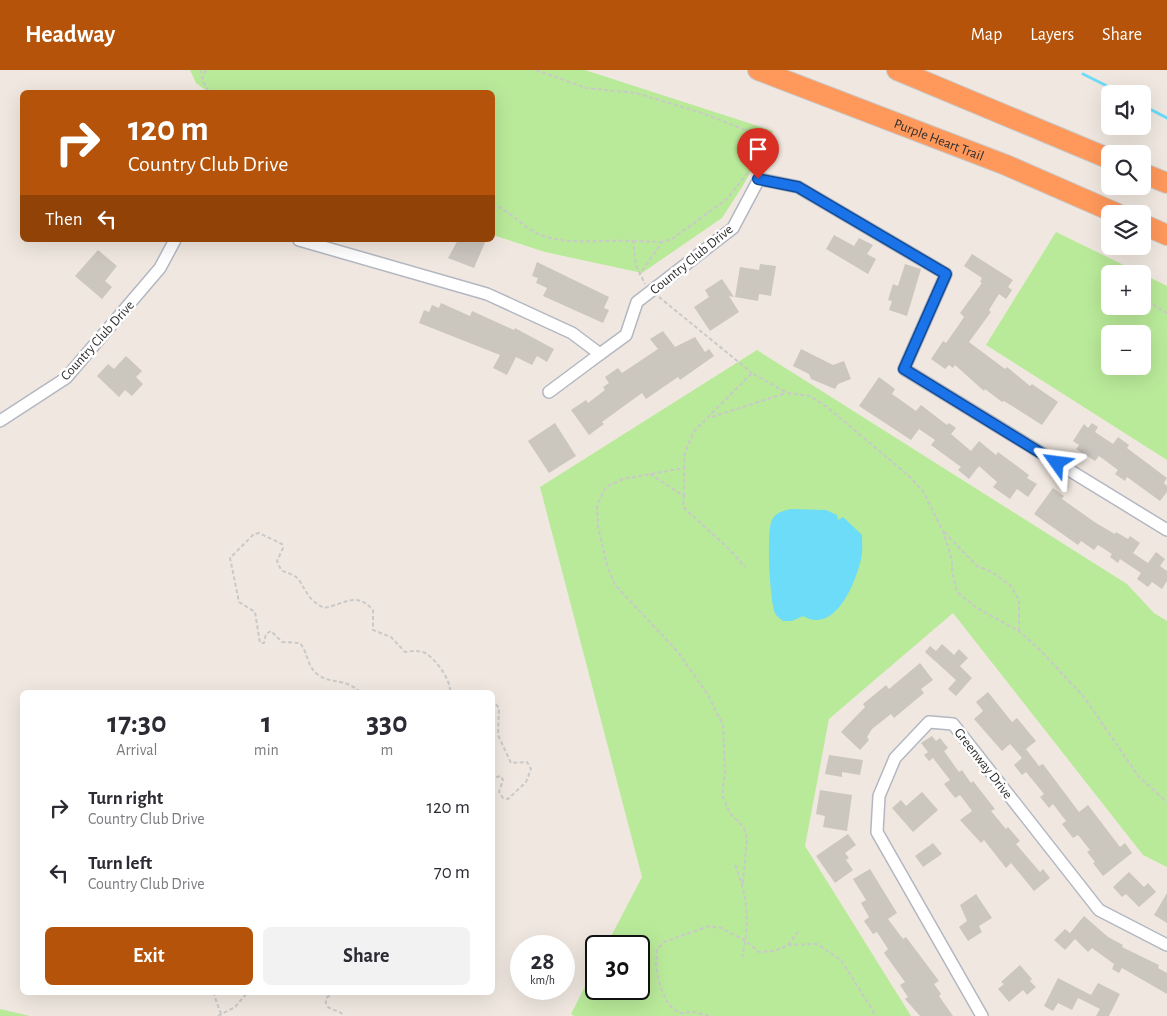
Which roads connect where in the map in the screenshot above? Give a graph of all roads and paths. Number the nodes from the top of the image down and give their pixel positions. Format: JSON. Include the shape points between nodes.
{"nodes":[{"id":1,"x":201,"y":70,"type":"edge"},
{"id":2,"x":206,"y":70,"type":"edge"},
{"id":3,"x":536,"y":70,"type":"edge"},
{"id":4,"x":758,"y":70,"type":"edge"},
{"id":5,"x":897,"y":70,"type":"edge"},
{"id":6,"x":202,"y":80,"type":"junction"},
{"id":7,"x":208,"y":90,"type":"edge"},
{"id":8,"x":1101,"y":155,"type":"edge"},
{"id":9,"x":1151,"y":177,"type":"edge"},
{"id":10,"x":1167,"y":183,"type":"edge"},
{"id":11,"x":495,"y":205,"type":"edge"},
{"id":12,"x":1101,"y":207,"type":"edge"},
{"id":13,"x":1151,"y":228,"type":"edge"},
{"id":14,"x":1167,"y":235,"type":"edge"},
{"id":15,"x":633,"y":241,"type":"junction"},
{"id":16,"x":174,"y":242,"type":"edge"},
{"id":17,"x":306,"y":242,"type":"edge"},
{"id":18,"x":662,"y":242,"type":"junction"},
{"id":19,"x":640,"y":275,"type":"junction"},
{"id":20,"x":651,"y":291,"type":"junction"},
{"id":21,"x":1151,"y":303,"type":"edge"},
{"id":22,"x":1167,"y":313,"type":"edge"},
{"id":23,"x":600,"y":354,"type":"junction"},
{"id":24,"x":752,"y":373,"type":"junction"},
{"id":25,"x":549,"y":392,"type":"dead end"},
{"id":26,"x":787,"y":393,"type":"junction"},
{"id":27,"x":710,"y":417,"type":"junction"},
{"id":28,"x":0,"y":421,"type":"edge"},
{"id":29,"x":684,"y":468,"type":"junction"},
{"id":30,"x":650,"y":474,"type":"junction"},
{"id":31,"x":684,"y":496,"type":"junction"},
{"id":32,"x":1167,"y":530,"type":"edge"},
{"id":33,"x":943,"y":531,"type":"junction"},
{"id":34,"x":745,"y":567,"type":"dead end"},
{"id":35,"x":1019,"y":631,"type":"junction"},
{"id":36,"x":358,"y":690,"type":"edge"},
{"id":37,"x":450,"y":690,"type":"edge"},
{"id":38,"x":495,"y":703,"type":"edge"},
{"id":39,"x":495,"y":777,"type":"edge"},
{"id":40,"x":1167,"y":802,"type":"edge"},
{"id":41,"x":735,"y":865,"type":"dead end"},
{"id":42,"x":743,"y":883,"type":"junction"},
{"id":43,"x":798,"y":932,"type":"dead end"},
{"id":44,"x":746,"y":941,"type":"junction"},
{"id":45,"x":788,"y":945,"type":"junction"},
{"id":46,"x":1167,"y":945,"type":"edge"},
{"id":47,"x":742,"y":957,"type":"dead end"},
{"id":48,"x":214,"y":995,"type":"edge"},
{"id":49,"x":246,"y":995,"type":"edge"},
{"id":50,"x":330,"y":995,"type":"edge"},
{"id":51,"x":218,"y":1016,"type":"edge"},
{"id":52,"x":222,"y":1016,"type":"edge"},
{"id":53,"x":344,"y":1016,"type":"edge"},
{"id":54,"x":709,"y":1016,"type":"edge"},
{"id":55,"x":876,"y":1016,"type":"edge"},
{"id":56,"x":982,"y":1016,"type":"edge"}],
"edges":[{"from":1,"to":6,"type":"path"},
{"from":2,"to":6,"type":"path"},
{"from":3,"to":18,"type":"path","via":[[586,88],[636,93],[763,137],[765,150],[728,198],[672,239]]},
{"from":4,"to":12,"type":"highway","name":"Purple Heart Trail","via":[[1006,165]]},
{"from":5,"to":8,"type":"highway"},
{"from":6,"to":7,"type":"path"},
{"from":9,"to":10,"type":"highway"},
{"from":11,"to":15,"type":"path","via":[[508,210],[540,234],[576,242]]},
{"from":13,"to":14,"type":"highway"},
{"from":15,"to":18,"type":"path"},
{"from":15,"to":19,"type":"path"},
{"from":16,"to":28,"type":"street","name":"Country Club Drive","via":[[160,268],[66,378]]},
{"from":17,"to":23,"type":"street","via":[[487,294],[572,333]]},
{"from":18,"to":19,"type":"path"},
{"from":19,"to":20,"type":"path"},
{"from":20,"to":23,"type":"street","name":"Country Club Drive","via":[[637,302],[626,335]]},
{"from":20,"to":24,"type":"path"},
{"from":20,"to":32,"type":"street","name":"Country Club Drive","via":[[733,228],[758,179],[798,187],[946,274],[904,369]]},
{"from":21,"to":22,"type":"path"},
{"from":23,"to":25,"type":"street","name":"Country Club Drive"},
{"from":24,"to":26,"type":"path"},
{"from":24,"to":27,"type":"path"},
{"from":26,"to":27,"type":"path"},
{"from":26,"to":33,"type":"path","via":[[810,396],[827,407],[910,477],[923,491]]},
{"from":27,"to":29,"type":"path","via":[[694,431],[685,452]]},
{"from":29,"to":30,"type":"path"},
{"from":29,"to":31,"type":"path"},
{"from":30,"to":31,"type":"path"},
{"from":30,"to":42,"type":"path","via":[[623,479],[606,487],[597,506],[598,527],[607,565],[616,585],[678,652],[723,725],[722,796],[730,813],[744,828],[747,838]]},
{"from":31,"to":34,"type":"path","via":[[683,507]]},
{"from":33,"to":35,"type":"path","via":[[977,566],[1010,585],[1019,600]]},
{"from":33,"to":35,"type":"path","via":[[957,592],[977,608]]},
{"from":35,"to":40,"type":"path","via":[[1084,697],[1139,777]]},
{"from":36,"to":37,"type":"path","via":[[341,680],[317,674],[300,643],[282,642],[271,631],[266,634],[264,643],[260,642],[255,612],[239,602],[230,564],[230,558],[254,534],[262,533],[282,544],[277,561],[281,570],[297,578],[305,593],[318,605],[324,608],[351,600],[368,604],[373,610],[373,630],[391,637],[405,652],[419,651],[431,657]]},
{"from":38,"to":39,"type":"path","via":[[499,708],[498,735],[505,755],[511,763],[527,762],[531,769],[526,782],[508,799],[499,792],[501,776]]},
{"from":41,"to":42,"type":"path"},
{"from":42,"to":44,"type":"path","via":[[748,925]]},
{"from":43,"to":45,"type":"path"},
{"from":44,"to":45,"type":"path","via":[[759,952],[775,951]]},
{"from":44,"to":47,"type":"path"},
{"from":44,"to":54,"type":"path","via":[[721,928],[709,926],[664,942],[657,950],[660,986],[668,1004],[678,1012]]},
{"from":45,"to":55,"type":"path","via":[[817,944],[841,960]]},
{"from":46,"to":56,"type":"street","name":"Greenway Drive","via":[[1099,910],[953,724],[929,722],[895,758],[879,796],[877,832]]},
{"from":48,"to":52,"type":"path"},
{"from":49,"to":52,"type":"path"},
{"from":50,"to":53,"type":"path","via":[[326,998],[328,1009]]},
{"from":51,"to":52,"type":"path"}]}
